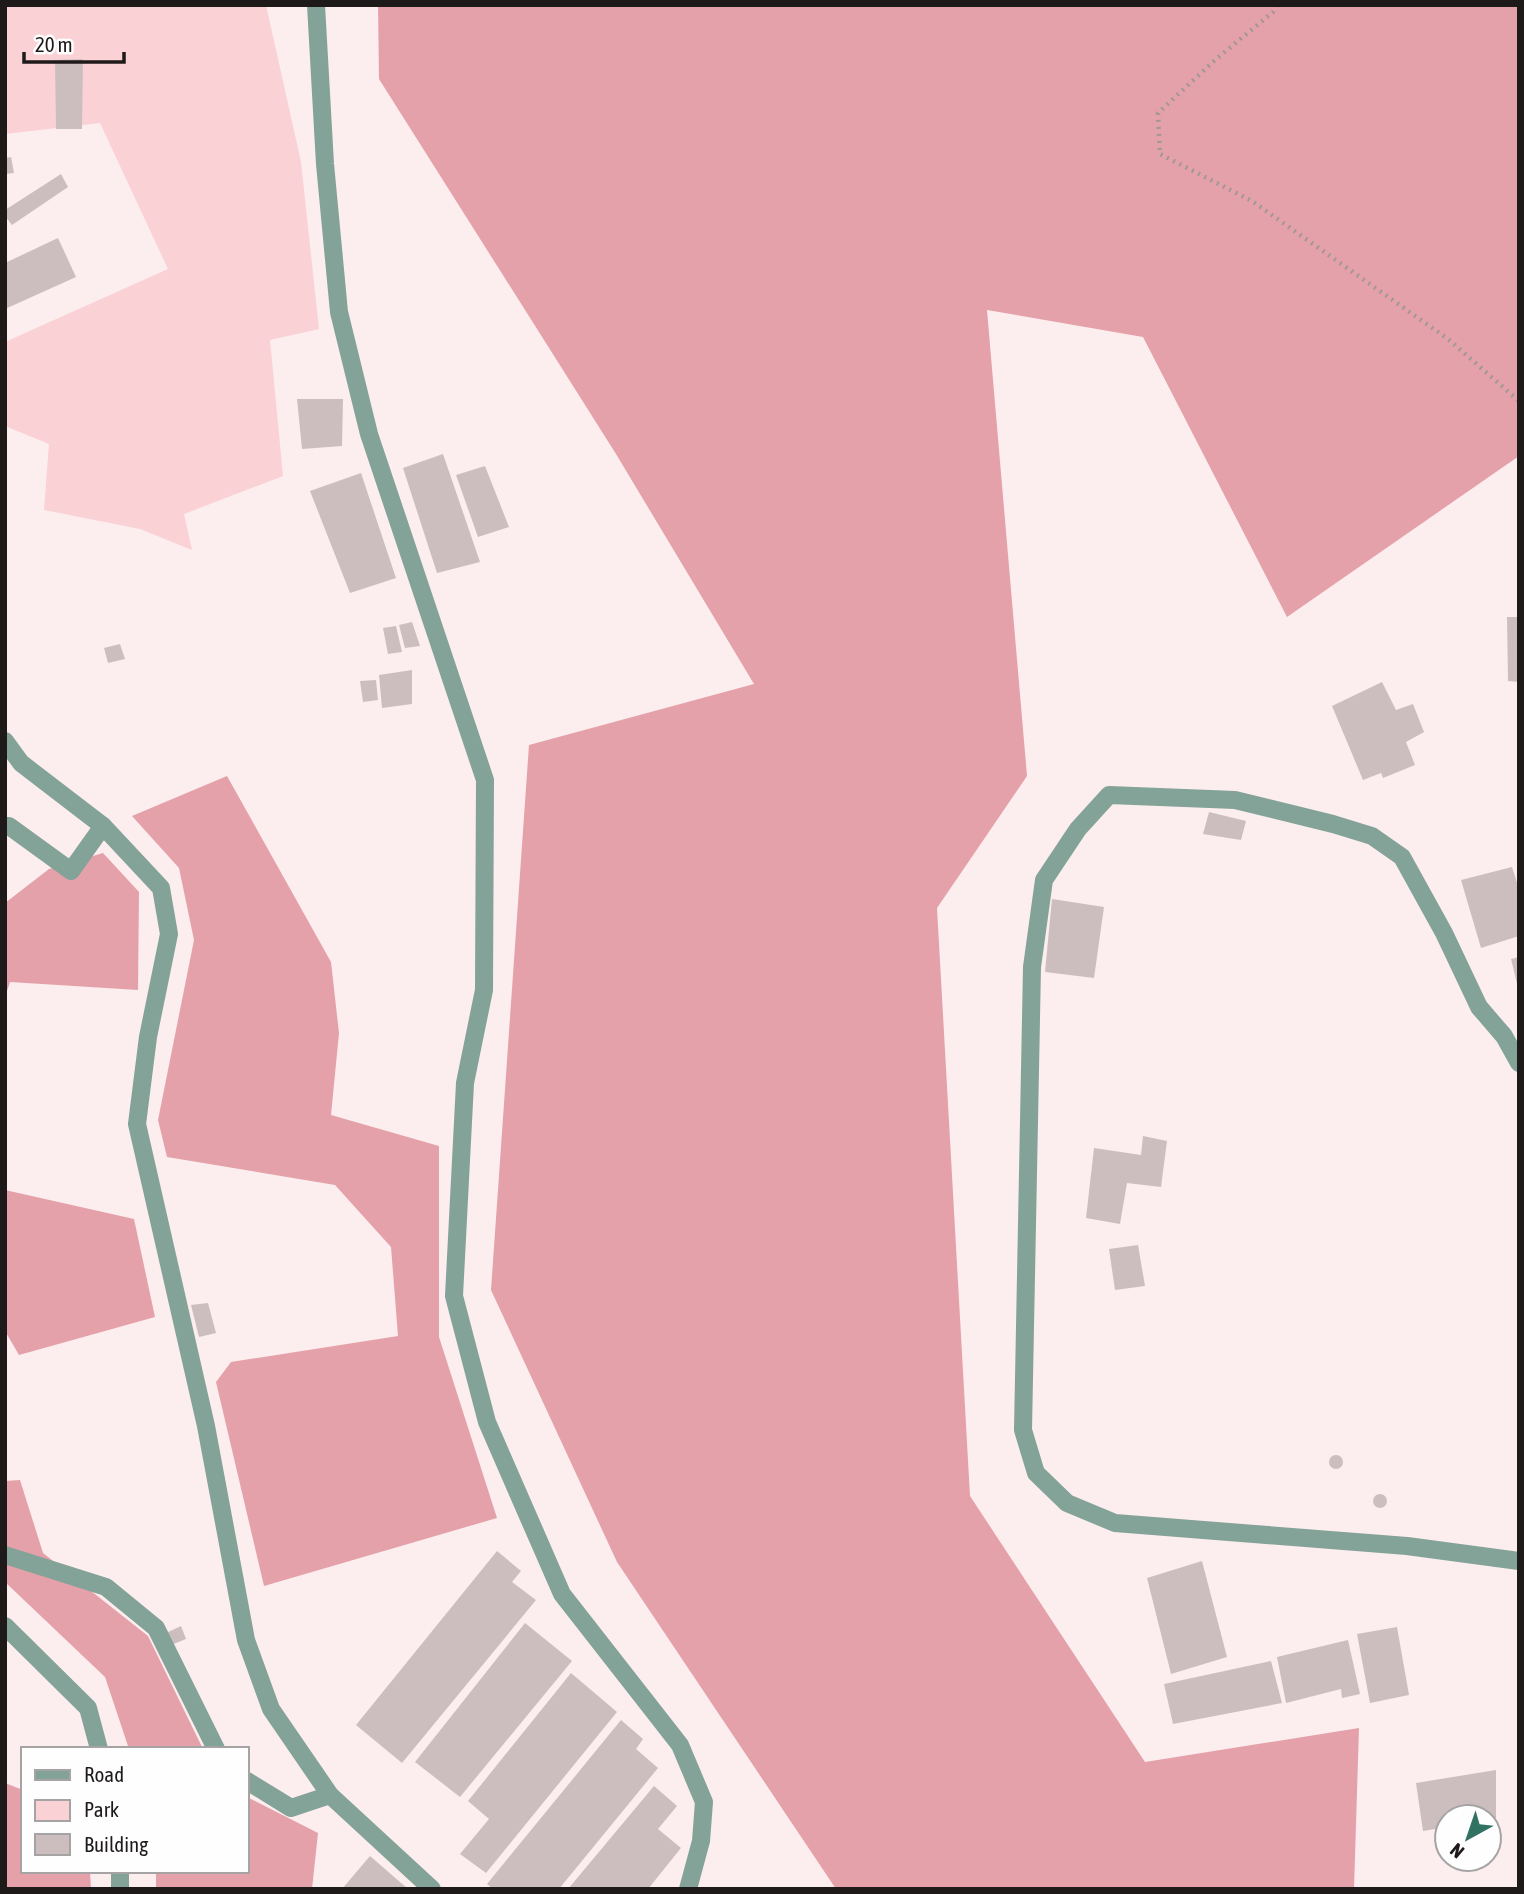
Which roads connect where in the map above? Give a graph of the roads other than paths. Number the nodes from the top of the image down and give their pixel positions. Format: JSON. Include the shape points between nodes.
{"nodes":[{"id":1,"x":316,"y":5,"type":"edge"},
{"id":2,"x":5,"y":741,"type":"edge"},
{"id":3,"x":103,"y":825,"type":"junction"},
{"id":4,"x":5,"y":826,"type":"edge"},
{"id":5,"x":1519,"y":1063,"type":"edge"},
{"id":6,"x":5,"y":1555,"type":"edge"},
{"id":7,"x":1519,"y":1561,"type":"edge"},
{"id":8,"x":5,"y":1626,"type":"edge"},
{"id":9,"x":98,"y":1747,"type":"edge"},
{"id":10,"x":215,"y":1747,"type":"edge"},
{"id":11,"x":248,"y":1783,"type":"edge"},
{"id":12,"x":330,"y":1795,"type":"junction"},
{"id":13,"x":432,"y":1889,"type":"edge"},
{"id":14,"x":688,"y":1889,"type":"edge"}],
"edges":[{"from":1,"to":14,"type":"street","via":[[339,312],[369,434],[485,780],[484,990],[464,1083],[454,1296],[486,1422],[562,1594],[680,1745],[704,1802],[701,1841]]},
{"from":2,"to":3,"type":"street","via":[[21,763]]},
{"from":3,"to":4,"type":"street","via":[[71,871]]},
{"from":3,"to":12,"type":"street","via":[[161,888],[169,934],[148,1037],[137,1124],[206,1426],[246,1640],[271,1709]]},
{"from":5,"to":7,"type":"street","via":[[1479,1007],[1402,858],[1372,836],[1235,800],[1109,795],[1078,829],[1044,880],[1032,967],[1023,1430],[1036,1473],[1067,1503],[1115,1523],[1407,1546]]},
{"from":6,"to":10,"type":"street","via":[[106,1587],[156,1628]]},
{"from":8,"to":9,"type":"street","via":[[88,1708]]},
{"from":11,"to":12,"type":"street","via":[[291,1808]]},
{"from":12,"to":13,"type":"street"}]}
